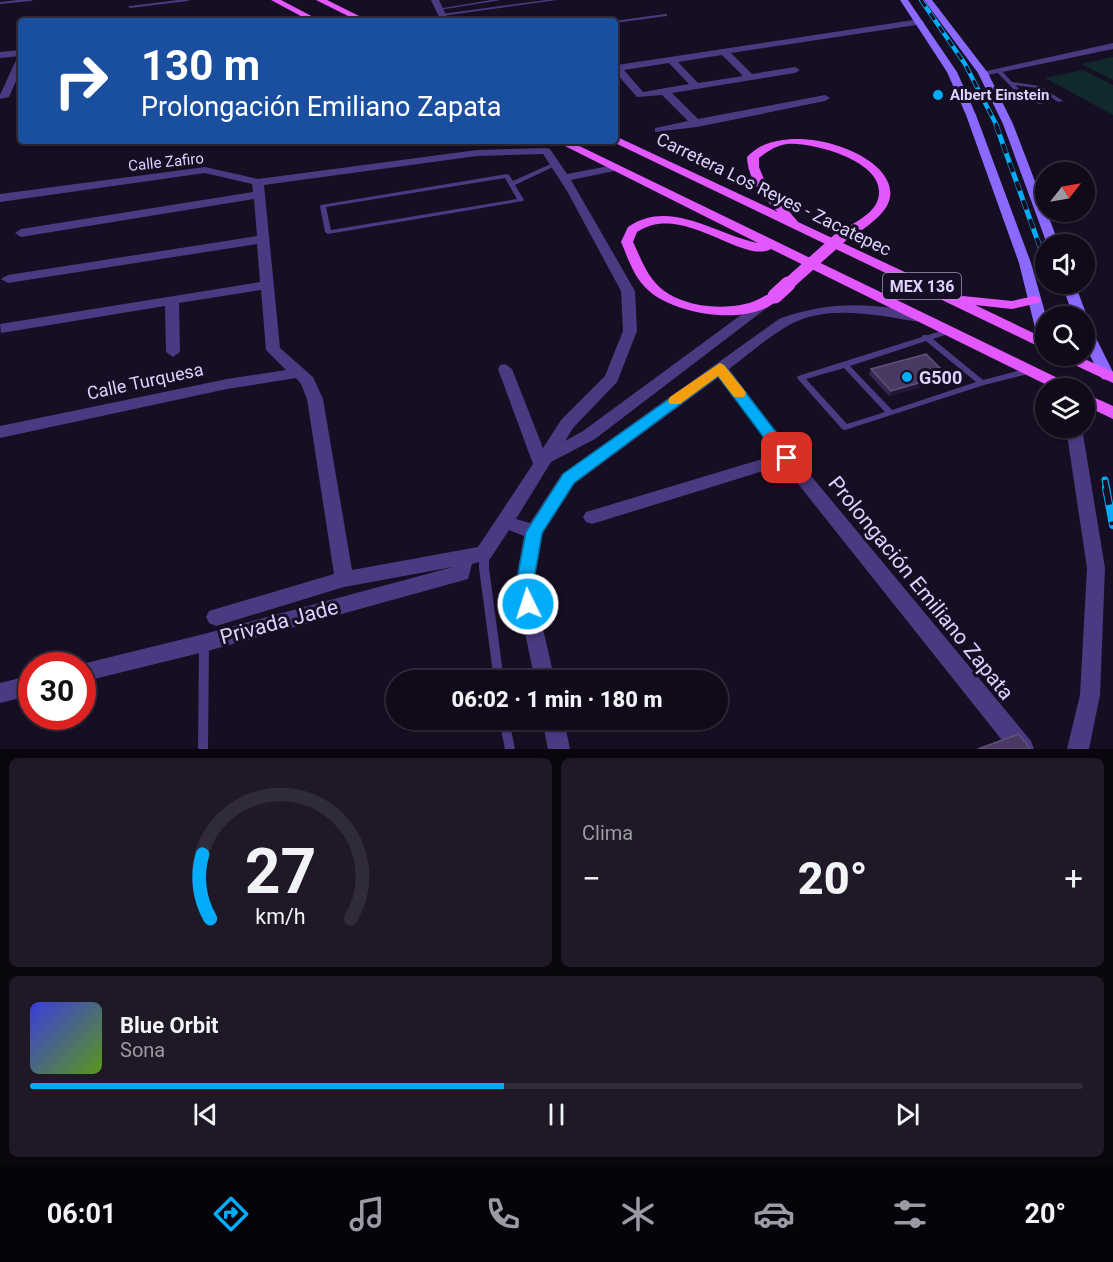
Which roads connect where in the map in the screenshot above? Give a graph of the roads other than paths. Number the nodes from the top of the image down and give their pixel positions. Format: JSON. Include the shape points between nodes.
{"nodes":[{"id":1,"x":32,"y":0,"type":"edge"},
{"id":2,"x":188,"y":0,"type":"edge"},
{"id":3,"x":274,"y":0,"type":"edge"},
{"id":4,"x":320,"y":0,"type":"edge"},
{"id":5,"x":498,"y":0,"type":"edge"},
{"id":6,"x":555,"y":0,"type":"edge"},
{"id":7,"x":904,"y":0,"type":"edge"},
{"id":8,"x":928,"y":0,"type":"edge"},
{"id":9,"x":0,"y":3,"type":"edge"},
{"id":10,"x":130,"y":8,"type":"dead end"},
{"id":11,"x":440,"y":11,"type":"edge"},
{"id":12,"x":665,"y":15,"type":"dead end"},
{"id":13,"x":310,"y":18,"type":"edge"},
{"id":14,"x":358,"y":18,"type":"edge"},
{"id":15,"x":618,"y":22,"type":"edge"},
{"id":16,"x":920,"y":22,"type":"junction"},
{"id":17,"x":1113,"y":46,"type":"edge"},
{"id":18,"x":724,"y":52,"type":"junction"},
{"id":19,"x":18,"y":53,"type":"edge"},
{"id":20,"x":0,"y":55,"type":"edge"},
{"id":21,"x":671,"y":60,"type":"junction"},
{"id":22,"x":18,"y":67,"type":"edge"},
{"id":23,"x":618,"y":68,"type":"edge"},
{"id":24,"x":618,"y":69,"type":"edge"},
{"id":25,"x":998,"y":69,"type":"junction"},
{"id":26,"x":795,"y":70,"type":"dead end"},
{"id":27,"x":983,"y":73,"type":"junction"},
{"id":28,"x":750,"y":77,"type":"junction"},
{"id":29,"x":1011,"y":83,"type":"junction"},
{"id":30,"x":696,"y":86,"type":"junction"},
{"id":31,"x":664,"y":91,"type":"junction"},
{"id":32,"x":4,"y":97,"type":"dead end"},
{"id":33,"x":825,"y":98,"type":"dead end"},
{"id":34,"x":1060,"y":100,"type":"dead end"},
{"id":35,"x":1041,"y":103,"type":"dead end"},
{"id":36,"x":697,"y":124,"type":"junction"},
{"id":37,"x":659,"y":130,"type":"dead end"},
{"id":38,"x":618,"y":141,"type":"edge"},
{"id":39,"x":503,"y":144,"type":"edge"},
{"id":40,"x":566,"y":144,"type":"edge"},
{"id":41,"x":549,"y":146,"type":"edge"},
{"id":42,"x":477,"y":153,"type":"junction"},
{"id":43,"x":555,"y":164,"type":"junction"},
{"id":44,"x":614,"y":168,"type":"junction"},
{"id":45,"x":564,"y":178,"type":"junction"},
{"id":46,"x":512,"y":184,"type":"junction"},
{"id":47,"x":258,"y":189,"type":"junction"},
{"id":48,"x":0,"y":198,"type":"edge"},
{"id":49,"x":800,"y":227,"type":"junction"},
{"id":50,"x":21,"y":233,"type":"dead end"},
{"id":51,"x":1049,"y":234,"type":"edge"},
{"id":52,"x":262,"y":239,"type":"junction"},
{"id":53,"x":782,"y":251,"type":"junction"},
{"id":54,"x":8,"y":279,"type":"dead end"},
{"id":55,"x":266,"y":285,"type":"junction"},
{"id":56,"x":945,"y":297,"type":"junction"},
{"id":57,"x":172,"y":300,"type":"junction"},
{"id":58,"x":770,"y":300,"type":"junction"},
{"id":59,"x":1034,"y":300,"type":"junction"},
{"id":60,"x":1036,"y":306,"type":"edge"},
{"id":61,"x":921,"y":318,"type":"junction"},
{"id":62,"x":1,"y":328,"type":"edge"},
{"id":63,"x":948,"y":331,"type":"junction"},
{"id":64,"x":926,"y":337,"type":"junction"},
{"id":65,"x":1035,"y":340,"type":"edge"},
{"id":66,"x":1095,"y":348,"type":"edge"},
{"id":67,"x":172,"y":352,"type":"dead end"},
{"id":68,"x":845,"y":365,"type":"junction"},
{"id":69,"x":1088,"y":366,"type":"edge"},
{"id":70,"x":720,"y":368,"type":"junction"},
{"id":71,"x":505,"y":369,"type":"dead end"},
{"id":72,"x":1029,"y":371,"type":"junction"},
{"id":73,"x":298,"y":373,"type":"junction"},
{"id":74,"x":1110,"y":376,"type":"edge"},
{"id":75,"x":1044,"y":378,"type":"edge"},
{"id":76,"x":982,"y":383,"type":"junction"},
{"id":77,"x":1095,"y":404,"type":"edge"},
{"id":78,"x":891,"y":413,"type":"junction"},
{"id":79,"x":1113,"y":413,"type":"edge"},
{"id":80,"x":0,"y":434,"type":"edge"},
{"id":81,"x":1076,"y":438,"type":"edge"},
{"id":82,"x":787,"y":458,"type":"junction"},
{"id":83,"x":543,"y":461,"type":"junction"},
{"id":84,"x":592,"y":517,"type":"dead end"},
{"id":85,"x":505,"y":522,"type":"junction"},
{"id":86,"x":534,"y":532,"type":"junction"},
{"id":87,"x":484,"y":554,"type":"junction"},
{"id":88,"x":464,"y":558,"type":"junction"},
{"id":89,"x":344,"y":579,"type":"junction"},
{"id":90,"x":216,"y":617,"type":"dead end"},
{"id":91,"x":204,"y":643,"type":"junction"},
{"id":92,"x":96,"y":670,"type":"edge"},
{"id":93,"x":498,"y":670,"type":"edge"},
{"id":94,"x":542,"y":670,"type":"edge"},
{"id":95,"x":18,"y":688,"type":"edge"},
{"id":96,"x":0,"y":693,"type":"edge"},
{"id":97,"x":506,"y":730,"type":"edge"},
{"id":98,"x":555,"y":730,"type":"edge"},
{"id":99,"x":202,"y":749,"type":"edge"},
{"id":100,"x":510,"y":749,"type":"edge"},
{"id":101,"x":559,"y":749,"type":"edge"},
{"id":102,"x":1023,"y":749,"type":"edge"},
{"id":103,"x":1078,"y":749,"type":"edge"}],
"edges":[{"from":1,"to":9,"type":"lane"},
{"from":2,"to":10,"type":"lane"},
{"from":3,"to":13,"type":"main road"},
{"from":4,"to":14,"type":"main road"},
{"from":5,"to":11,"type":"lane"},
{"from":6,"to":11,"type":"lane"},
{"from":7,"to":16,"type":"main road"},
{"from":8,"to":27,"type":"main road"},
{"from":12,"to":15,"type":"lane"},
{"from":16,"to":18,"type":"street"},
{"from":16,"to":59,"type":"main road","via":[[952,72],[971,115]]},
{"from":17,"to":25,"type":"street"},
{"from":18,"to":21,"type":"street"},
{"from":18,"to":28,"type":"street"},
{"from":19,"to":20,"type":"street"},
{"from":21,"to":23,"type":"street"},
{"from":21,"to":30,"type":"street"},
{"from":22,"to":32,"type":"street"},
{"from":24,"to":31,"type":"street","via":[[641,95]]},
{"from":25,"to":27,"type":"street"},
{"from":25,"to":29,"type":"lane"},
{"from":26,"to":28,"type":"street"},
{"from":27,"to":51,"type":"main road","via":[[1008,124]]},
{"from":28,"to":30,"type":"street"},
{"from":29,"to":34,"type":"lane","via":[[1038,87]]},
{"from":29,"to":35,"type":"lane"},
{"from":30,"to":31,"type":"street"},
{"from":31,"to":36,"type":"street"},
{"from":33,"to":36,"type":"street"},
{"from":36,"to":37,"type":"street"},
{"from":38,"to":49,"type":"main road","name":"Carretera Los Reyes - Zacatepec","number":"MEX 136"},
{"from":39,"to":42,"type":"street","name":"Calle Zafiro"},
{"from":40,"to":44,"type":"main road","number":"MEX 136"},
{"from":41,"to":42,"type":"street","name":"Calle Zafiro"},
{"from":41,"to":43,"type":"street"},
{"from":42,"to":47,"type":"street","name":"Calle Zafiro"},
{"from":43,"to":45,"type":"street"},
{"from":43,"to":46,"type":"lane"},
{"from":44,"to":45,"type":"street"},
{"from":44,"to":53,"type":"main road","number":"MEX 136"},
{"from":45,"to":83,"type":"street","via":[[628,291],[630,331],[612,378],[567,424]]},
{"from":46,"to":46,"type":"lane","via":[[507,176],[323,206],[328,232],[521,200]]},
{"from":47,"to":48,"type":"street","name":"Calle Zafiro","via":[[205,170]]},
{"from":47,"to":50,"type":"street"},
{"from":47,"to":52,"type":"street"},
{"from":49,"to":56,"type":"main road","name":"Carretera Los Reyes - Zacatepec","number":"MEX 136"},
{"from":49,"to":58,"type":"main road","bridge":true,"via":[[766,192],[755,172],[753,157],[771,144],[801,141],[835,148],[861,160],[880,178],[886,192],[872,216],[842,236]]},
{"from":52,"to":54,"type":"street"},
{"from":52,"to":55,"type":"street"},
{"from":53,"to":58,"type":"main road","via":[[745,244],[698,225],[671,220],[643,224],[627,238],[649,284],[670,299],[713,310],[734,310]]},
{"from":53,"to":61,"type":"main road","number":"MEX 136"},
{"from":55,"to":57,"type":"street"},
{"from":55,"to":73,"type":"street","via":[[273,350]]},
{"from":56,"to":59,"type":"main road","via":[[997,305]]},
{"from":56,"to":65,"type":"main road","name":"Carretera Los Reyes - Zacatepec","number":"MEX 136"},
{"from":57,"to":62,"type":"street"},
{"from":57,"to":67,"type":"street"},
{"from":58,"to":83,"type":"street","via":[[589,435]]},
{"from":59,"to":60,"type":"main road"},
{"from":61,"to":63,"type":"main road","number":"MEX 136"},
{"from":61,"to":70,"type":"street","via":[[825,308],[784,322]]},
{"from":63,"to":64,"type":"lane"},
{"from":63,"to":72,"type":"main road","number":"MEX 136"},
{"from":64,"to":68,"type":"lane"},
{"from":64,"to":76,"type":"lane"},
{"from":66,"to":74,"type":"main road"},
{"from":68,"to":78,"type":"lane"},
{"from":68,"to":78,"type":"lane","via":[[801,378],[845,427]]},
{"from":69,"to":74,"type":"main road"},
{"from":70,"to":82,"type":"street","name":"Prolongación Emiliano Zapata"},
{"from":70,"to":86,"type":"street","via":[[568,478]]},
{"from":71,"to":83,"type":"street"},
{"from":72,"to":75,"type":"main road","number":"MEX 136"},
{"from":72,"to":76,"type":"lane"},
{"from":73,"to":80,"type":"street","name":"Calle Turquesa","via":[[227,384]]},
{"from":73,"to":89,"type":"street","via":[[308,381],[315,399]]},
{"from":76,"to":78,"type":"lane"},
{"from":77,"to":79,"type":"main road"},
{"from":81,"to":103,"type":"street","via":[[1096,568],[1090,695]]},
{"from":82,"to":84,"type":"street"},
{"from":82,"to":102,"type":"street","name":"Prolongación Emiliano Zapata"},
{"from":83,"to":85,"type":"street"},
{"from":85,"to":86,"type":"street"},
{"from":85,"to":87,"type":"street"},
{"from":86,"to":94,"type":"street","via":[[524,585]]},
{"from":87,"to":88,"type":"street"},
{"from":87,"to":93,"type":"lane"},
{"from":88,"to":89,"type":"street"},
{"from":88,"to":91,"type":"street","name":"Privada Jade","via":[[461,573]]},
{"from":89,"to":90,"type":"street"},
{"from":91,"to":92,"type":"street","name":"Privada Jade"},
{"from":91,"to":99,"type":"lane"},
{"from":95,"to":96,"type":"street"},
{"from":97,"to":100,"type":"lane"},
{"from":98,"to":101,"type":"street"}]}
